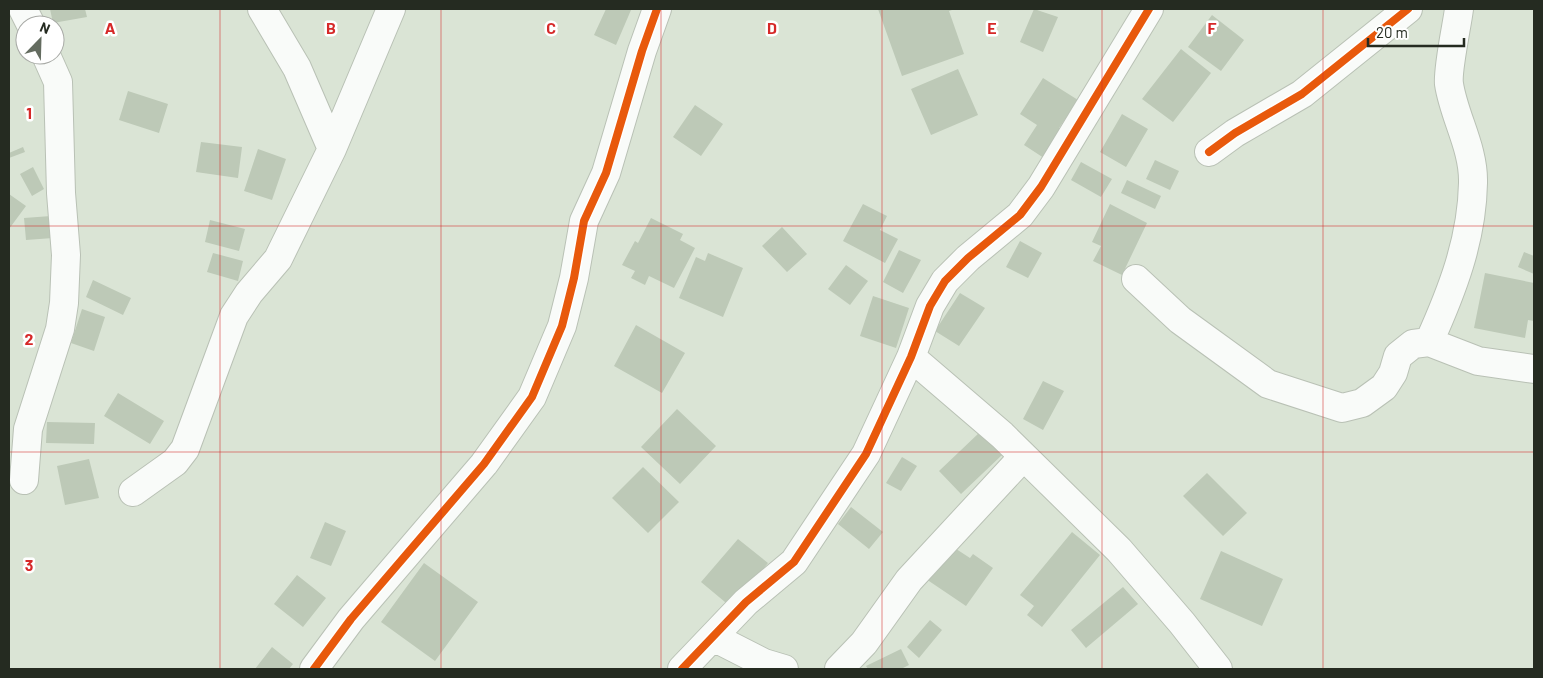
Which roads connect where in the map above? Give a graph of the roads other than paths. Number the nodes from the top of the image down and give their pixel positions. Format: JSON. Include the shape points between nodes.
{"nodes":[{"id":1,"x":262,"y":9,"type":"edge"},
{"id":2,"x":391,"y":9,"type":"edge"},
{"id":3,"x":657,"y":9,"type":"edge"},
{"id":4,"x":1149,"y":9,"type":"edge"},
{"id":5,"x":1408,"y":9,"type":"edge"},
{"id":6,"x":1460,"y":9,"type":"edge"},
{"id":7,"x":50,"y":65,"type":"edge"},
{"id":8,"x":332,"y":149,"type":"junction"},
{"id":9,"x":1209,"y":152,"type":"dead end"},
{"id":10,"x":1136,"y":279,"type":"dead end"},
{"id":11,"x":1429,"y":342,"type":"junction"},
{"id":12,"x":911,"y":357,"type":"junction"},
{"id":13,"x":1534,"y":369,"type":"edge"},
{"id":14,"x":1023,"y":457,"type":"junction"},
{"id":15,"x":24,"y":480,"type":"dead end"},
{"id":16,"x":133,"y":492,"type":"dead end"},
{"id":17,"x":713,"y":637,"type":"junction"},
{"id":18,"x":314,"y":669,"type":"edge"},
{"id":19,"x":682,"y":669,"type":"edge"},
{"id":20,"x":784,"y":669,"type":"edge"},
{"id":21,"x":839,"y":669,"type":"edge"},
{"id":22,"x":1218,"y":669,"type":"edge"}],
"edges":[{"from":1,"to":8,"type":"street","via":[[297,68]]},
{"from":2,"to":8,"type":"street"},
{"from":3,"to":18,"type":"street","via":[[606,172],[584,221],[562,326],[532,397],[484,464],[351,619]]},
{"from":4,"to":12,"type":"street","via":[[1041,187],[1020,215],[974,252],[945,281],[930,306]]},
{"from":5,"to":9,"type":"street","via":[[1302,94]]},
{"from":6,"to":11,"type":"street","via":[[1448,82],[1464,133],[1474,181],[1468,239],[1452,289]]},
{"from":7,"to":15,"type":"street","via":[[58,82],[66,255],[64,303],[60,329],[28,429]]},
{"from":8,"to":16,"type":"street","via":[[278,259],[234,316],[185,449],[175,462]]},
{"from":10,"to":11,"type":"street","via":[[1180,320],[1268,384],[1342,408],[1362,403],[1375,395],[1393,373],[1398,356],[1413,344]]},
{"from":11,"to":13,"type":"street","via":[[1478,361]]},
{"from":12,"to":14,"type":"street","via":[[1002,434]]},
{"from":12,"to":17,"type":"street","via":[[866,454],[794,562],[746,602]]},
{"from":14,"to":21,"type":"street","via":[[909,580],[864,643]]},
{"from":14,"to":22,"type":"street","via":[[1119,550]]},
{"from":17,"to":19,"type":"street"},
{"from":17,"to":20,"type":"street","via":[[764,663]]}]}
